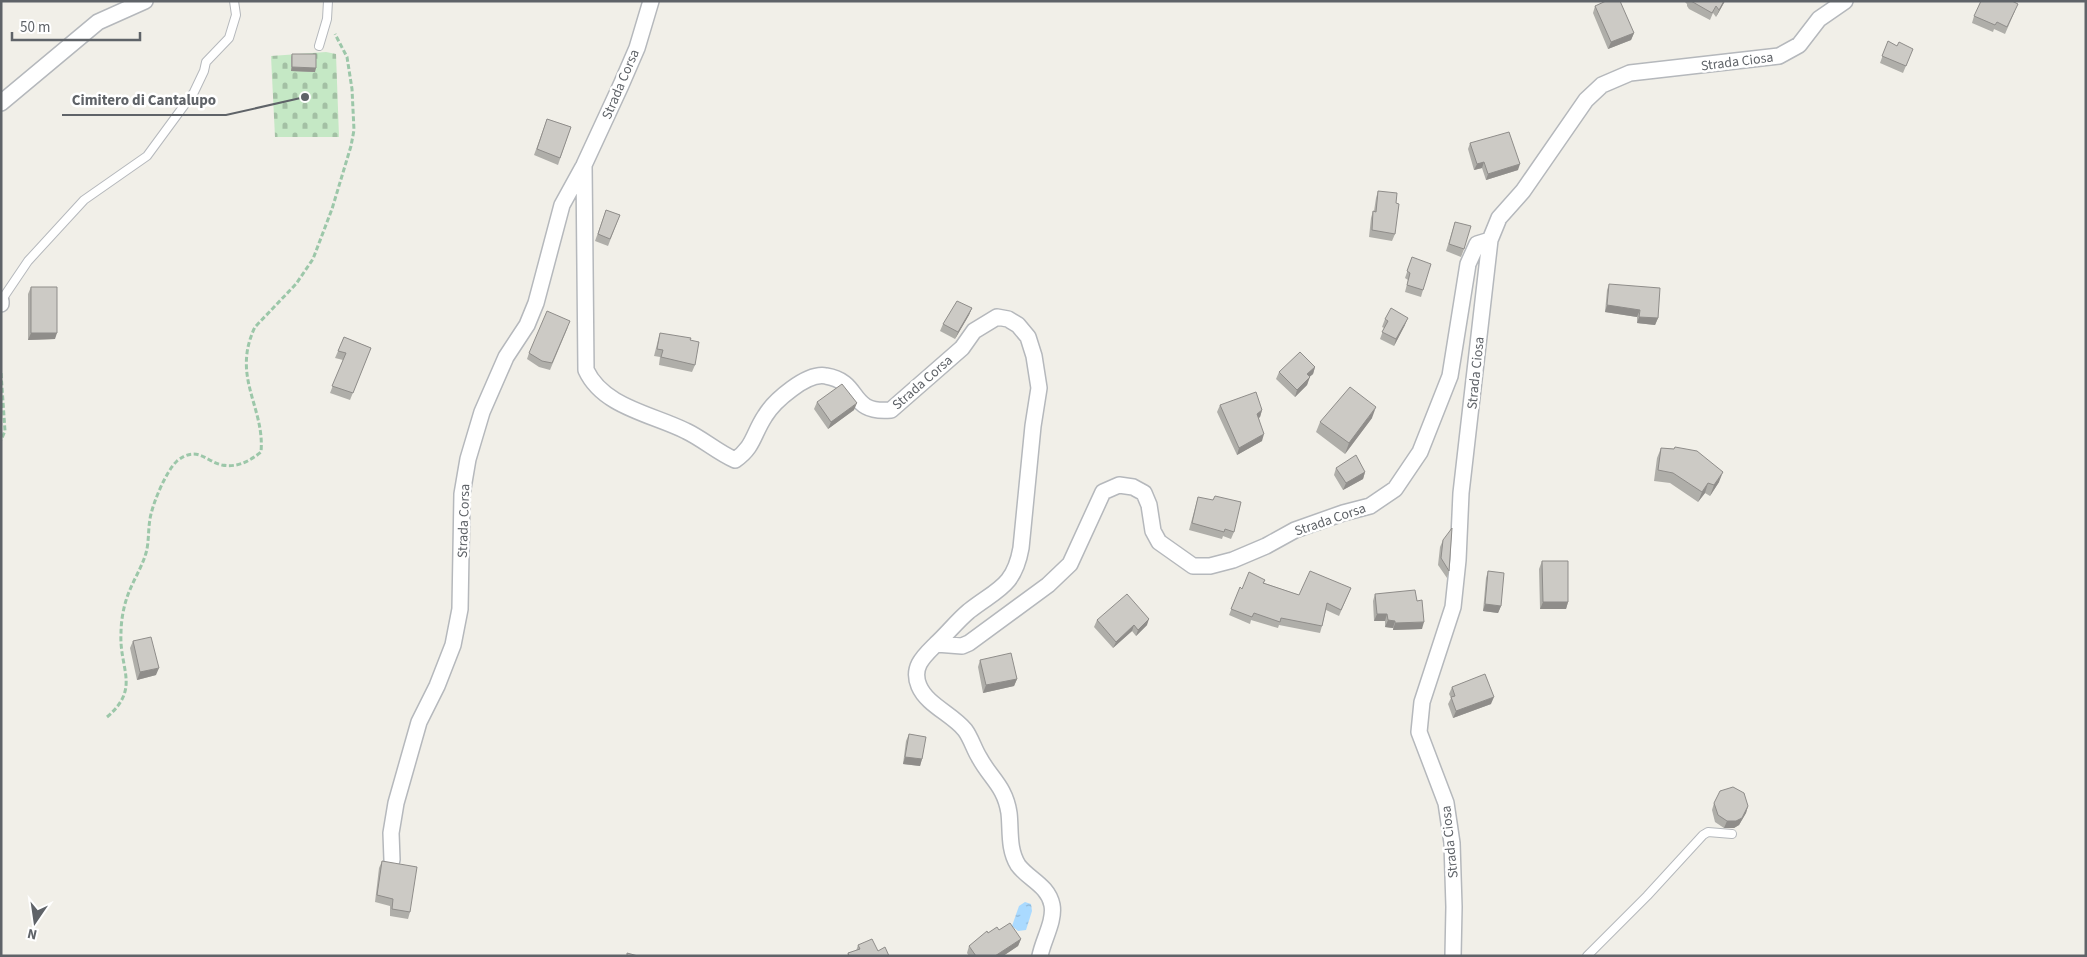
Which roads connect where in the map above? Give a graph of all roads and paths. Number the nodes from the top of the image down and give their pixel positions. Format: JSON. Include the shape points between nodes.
{"nodes":[{"id":1,"x":145,"y":1,"type":"edge"},
{"id":2,"x":234,"y":1,"type":"edge"},
{"id":3,"x":328,"y":1,"type":"edge"},
{"id":4,"x":651,"y":1,"type":"edge"},
{"id":5,"x":1845,"y":1,"type":"edge"},
{"id":6,"x":327,"y":19,"type":"junction"},
{"id":7,"x":319,"y":46,"type":"dead end"},
{"id":8,"x":1,"y":103,"type":"edge"},
{"id":9,"x":584,"y":165,"type":"junction"},
{"id":10,"x":1490,"y":240,"type":"junction"},
{"id":11,"x":1,"y":302,"type":"edge"},
{"id":12,"x":1,"y":373,"type":"edge"},
{"id":13,"x":1,"y":440,"type":"edge"},
{"id":14,"x":936,"y":644,"type":"junction"},
{"id":15,"x":106,"y":717,"type":"dead end"},
{"id":16,"x":1732,"y":834,"type":"dead end"},
{"id":17,"x":392,"y":860,"type":"dead end"},
{"id":18,"x":1040,"y":956,"type":"edge"},
{"id":19,"x":1453,"y":956,"type":"edge"},
{"id":20,"x":1587,"y":956,"type":"edge"}],
"edges":[{"from":1,"to":8,"type":"street","via":[[98,22]]},
{"from":2,"to":11,"type":"lane","via":[[236,15],[229,38],[206,62],[194,92],[148,156],[84,200],[28,261]]},
{"from":3,"to":6,"type":"lane"},
{"from":4,"to":9,"type":"street","name":"Strada Corsa","via":[[637,48]]},
{"from":5,"to":10,"type":"street","name":"Strada Ciosa","via":[[1819,19],[1799,44],[1779,56],[1630,73],[1602,85],[1586,100],[1523,191],[1499,218]]},
{"from":6,"to":7,"type":"lane"},
{"from":6,"to":15,"type":"path","via":[[347,58],[354,130],[332,209],[312,259],[296,284],[252,334],[246,373],[262,440],[261,452],[250,461],[237,465],[222,465],[202,455],[188,454],[176,462],[169,473],[150,516],[146,553],[125,607],[121,634],[127,684],[124,697]]},
{"from":9,"to":14,"type":"street","name":"Strada Corsa","via":[[586,370],[592,382],[613,399],[687,431],[735,460],[747,452],[765,415],[782,397],[805,381],[821,375],[839,378],[865,408],[878,412],[891,410],[962,348],[974,330],[997,317],[1018,325],[1028,337],[1039,388],[1018,566],[1001,588],[967,612]]},
{"from":9,"to":17,"type":"street","name":"Strada Corsa","via":[[562,205],[536,303],[527,325],[502,366],[482,412],[468,459],[462,494],[460,609],[453,645],[419,722],[396,803],[391,832]]},
{"from":10,"to":14,"type":"street","name":"Strada Corsa","via":[[1477,244],[1468,264],[1450,376],[1420,452],[1394,489],[1370,506],[1295,530],[1233,560],[1210,566],[1193,566],[1159,542],[1153,531],[1144,493],[1133,486],[1119,484],[1103,492],[1070,564],[1048,584],[968,643],[962,646]]},
{"from":10,"to":19,"type":"street","name":"Strada Ciosa","via":[[1461,493],[1453,607],[1422,702],[1419,732],[1446,803],[1452,843]]},
{"from":12,"to":13,"type":"path","via":[[5,431]]},
{"from":14,"to":18,"type":"street","name":"Strada Corsa","via":[[920,660],[916,673],[919,686],[926,697],[966,732],[980,759],[1001,787],[1018,864],[1038,882],[1052,904],[1052,918]]},
{"from":16,"to":20,"type":"lane","via":[[1708,832],[1703,835]]}]}
